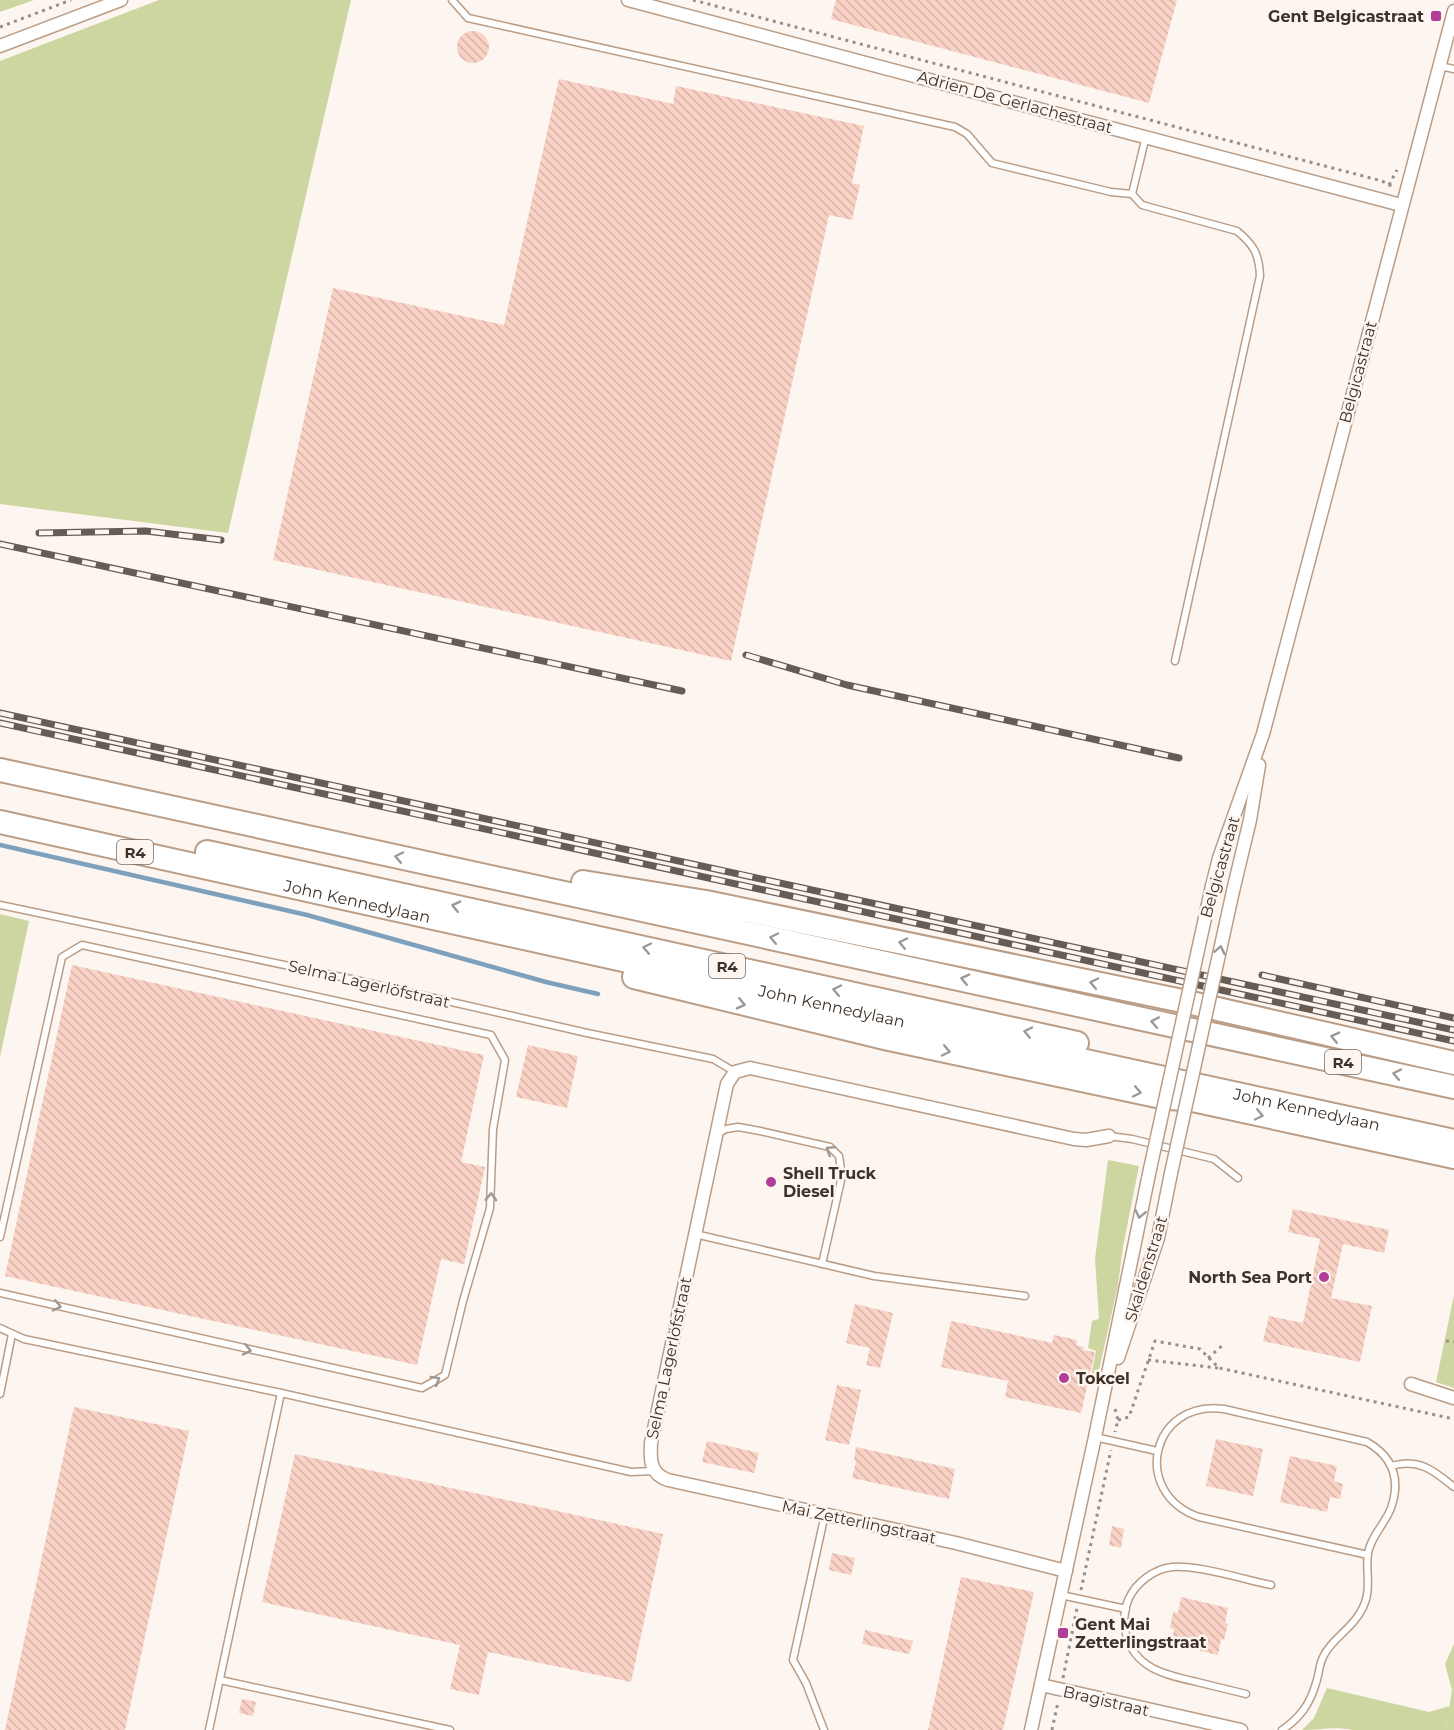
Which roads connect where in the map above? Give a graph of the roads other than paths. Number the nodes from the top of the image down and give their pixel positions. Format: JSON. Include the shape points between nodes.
{"nodes":[{"id":1,"x":121,"y":0,"type":"edge"},
{"id":2,"x":452,"y":0,"type":"edge"},
{"id":3,"x":628,"y":0,"type":"edge"},
{"id":4,"x":1454,"y":11,"type":"edge"},
{"id":5,"x":1450,"y":41,"type":"edge"},
{"id":6,"x":0,"y":46,"type":"edge"},
{"id":7,"x":1440,"y":66,"type":"junction"},
{"id":8,"x":1454,"y":69,"type":"edge"},
{"id":9,"x":1146,"y":136,"type":"junction"},
{"id":10,"x":1132,"y":194,"type":"junction"},
{"id":11,"x":1403,"y":201,"type":"junction"},
{"id":12,"x":1174,"y":661,"type":"dead end"},
{"id":13,"x":1263,"y":734,"type":"junction"},
{"id":14,"x":0,"y":770,"type":"edge"},
{"id":15,"x":0,"y":807,"type":"edge"},
{"id":16,"x":0,"y":822,"type":"edge"},
{"id":17,"x":430,"y":864,"type":"junction"},
{"id":18,"x":270,"y":882,"type":"junction"},
{"id":19,"x":0,"y":905,"type":"edge"},
{"id":20,"x":1197,"y":1005,"type":"junction"},
{"id":21,"x":1454,"y":1064,"type":"edge"},
{"id":22,"x":735,"y":1072,"type":"junction"},
{"id":23,"x":1454,"y":1087,"type":"edge"},
{"id":24,"x":1185,"y":1100,"type":"junction"},
{"id":25,"x":1454,"y":1125,"type":"edge"},
{"id":26,"x":717,"y":1134,"type":"junction"},
{"id":27,"x":1109,"y":1136,"type":"joint"},
{"id":28,"x":1454,"y":1140,"type":"edge"},
{"id":29,"x":1454,"y":1157,"type":"edge"},
{"id":30,"x":1238,"y":1178,"type":"dead end"},
{"id":31,"x":695,"y":1234,"type":"junction"},
{"id":32,"x":0,"y":1237,"type":"edge"},
{"id":33,"x":822,"y":1263,"type":"junction"},
{"id":34,"x":0,"y":1293,"type":"edge"},
{"id":35,"x":1025,"y":1296,"type":"dead end"},
{"id":36,"x":0,"y":1328,"type":"edge"},
{"id":37,"x":12,"y":1334,"type":"junction"},
{"id":38,"x":1411,"y":1384,"type":"dead end"},
{"id":39,"x":281,"y":1393,"type":"junction"},
{"id":40,"x":0,"y":1394,"type":"edge"},
{"id":41,"x":1454,"y":1398,"type":"edge"},
{"id":42,"x":1095,"y":1437,"type":"junction"},
{"id":43,"x":1157,"y":1451,"type":"junction"},
{"id":44,"x":1391,"y":1466,"type":"junction"},
{"id":45,"x":653,"y":1471,"type":"junction"},
{"id":46,"x":1454,"y":1487,"type":"edge"},
{"id":47,"x":825,"y":1514,"type":"junction"},
{"id":48,"x":1368,"y":1555,"type":"junction"},
{"id":49,"x":1066,"y":1571,"type":"junction"},
{"id":50,"x":1271,"y":1585,"type":"dead end"},
{"id":51,"x":1061,"y":1595,"type":"junction"},
{"id":52,"x":1126,"y":1609,"type":"junction"},
{"id":53,"x":220,"y":1680,"type":"junction"},
{"id":54,"x":1041,"y":1685,"type":"junction"},
{"id":55,"x":1246,"y":1694,"type":"dead end"},
{"id":56,"x":209,"y":1730,"type":"edge"},
{"id":57,"x":450,"y":1730,"type":"edge"},
{"id":58,"x":824,"y":1730,"type":"edge"},
{"id":59,"x":1031,"y":1730,"type":"edge"},
{"id":60,"x":1241,"y":1730,"type":"edge"},
{"id":61,"x":1282,"y":1730,"type":"edge"}],
"edges":[{"from":1,"to":6,"type":"street"},
{"from":2,"to":10,"type":"lane","via":[[468,18],[955,127],[967,134],[992,163]]},
{"from":3,"to":9,"type":"street","name":"Adrien De Gerlachestraat"},
{"from":4,"to":5,"type":"street","name":"Belgicastraat"},
{"from":5,"to":7,"type":"street","name":"Belgicastraat"},
{"from":7,"to":8,"type":"lane"},
{"from":7,"to":11,"type":"street","name":"Belgicastraat"},
{"from":9,"to":10,"type":"lane"},
{"from":9,"to":11,"type":"street","name":"Adrien De Gerlachestraat"},
{"from":10,"to":12,"type":"lane","via":[[1142,205],[1237,231],[1259,258],[1260,276]]},
{"from":11,"to":13,"type":"street","name":"Belgicastraat"},
{"from":20,"to":13,"type":"street","name":"Belgicastraat","one_way":true,"bridge":true,"via":[[1233,891],[1250,820]]},
{"from":13,"to":20,"type":"street","name":"Belgicastraat","bridge":true,"via":[[1212,886]]},
{"from":17,"to":14,"type":"highway","number":"R4","one_way":true},
{"from":25,"to":15,"type":"highway","name":"John Kennedylaan","number":"R4","one_way":true},
{"from":16,"to":18,"type":"highway","name":"John Kennedylaan","number":"R4"},
{"from":20,"to":17,"type":"highway","number":"R4","one_way":true,"via":[[706,902]]},
{"from":23,"to":17,"type":"highway","number":"R4","one_way":true},
{"from":18,"to":24,"type":"highway","one_way":true,"via":[[684,991],[889,1039]]},
{"from":18,"to":28,"type":"highway","name":"John Kennedylaan","number":"R4"},
{"from":19,"to":22,"type":"lane","name":"Selma Lagerlöfstraat","via":[[713,1059]]},
{"from":21,"to":20,"type":"highway","one_way":true},
{"from":20,"to":24,"type":"street","bridge":true},
{"from":20,"to":24,"type":"street","bridge":true},
{"from":22,"to":26,"type":"street","name":"Selma Lagerlöfstraat","via":[[727,1084]]},
{"from":22,"to":27,"type":"street","name":"Selma Lagerlöfstraat","via":[[750,1068],[1074,1139]]},
{"from":24,"to":29,"type":"highway","one_way":true},
{"from":24,"to":42,"type":"street","name":"Skaldenstraat","bridge":true,"via":[[1158,1238]]},
{"from":24,"to":42,"type":"street","name":"Skaldenstraat","one_way":true,"bridge":true,"via":[[1150,1169]]},
{"from":26,"to":31,"type":"street","name":"Selma Lagerlöfstraat"},
{"from":33,"to":26,"type":"lane","one_way":true,"via":[[842,1176],[839,1156],[830,1147],[760,1131],[738,1128]]},
{"from":27,"to":30,"type":"lane","via":[[1214,1159]]},
{"from":31,"to":33,"type":"lane"},
{"from":31,"to":45,"type":"street","name":"Selma Lagerlöfstraat","via":[[651,1443]]},
{"from":34,"to":32,"type":"lane","one_way":true,"via":[[422,1388],[445,1375],[490,1208],[493,1129],[505,1060],[491,1035],[82,945],[62,957]]},
{"from":33,"to":35,"type":"lane","via":[[874,1276]]},
{"from":36,"to":37,"type":"lane"},
{"from":37,"to":39,"type":"lane"},
{"from":37,"to":40,"type":"lane"},
{"from":38,"to":41,"type":"street"},
{"from":39,"to":45,"type":"lane","via":[[632,1473]]},
{"from":39,"to":53,"type":"lane"},
{"from":42,"to":43,"type":"lane"},
{"from":42,"to":49,"type":"street","name":"Skaldenstraat"},
{"from":43,"to":44,"type":"lane","via":[[1173,1423],[1192,1411],[1213,1407],[1367,1442],[1384,1454]]},
{"from":43,"to":48,"type":"lane","via":[[1157,1472],[1164,1492],[1189,1514]]},
{"from":44,"to":46,"type":"lane","via":[[1422,1464]]},
{"from":44,"to":48,"type":"lane","via":[[1395,1491]]},
{"from":45,"to":47,"type":"street","name":"Mai Zetterlingstraat","via":[[659,1478]]},
{"from":47,"to":49,"type":"street","name":"Mai Zetterlingstraat"},
{"from":47,"to":58,"type":"lane","via":[[793,1660]]},
{"from":48,"to":61,"type":"lane","via":[[1369,1586],[1362,1610],[1323,1657],[1304,1711]]},
{"from":49,"to":51,"type":"street","name":"Skaldenstraat"},
{"from":50,"to":52,"type":"lane","via":[[1170,1567],[1142,1581]]},
{"from":51,"to":52,"type":"lane"},
{"from":51,"to":54,"type":"street","name":"Skaldenstraat"},
{"from":52,"to":55,"type":"lane","via":[[1128,1641],[1148,1667],[1168,1676]]},
{"from":53,"to":56,"type":"lane"},
{"from":53,"to":57,"type":"lane"},
{"from":54,"to":59,"type":"street","name":"Skaldenstraat"},
{"from":54,"to":60,"type":"street","name":"Bragistraat"}]}
